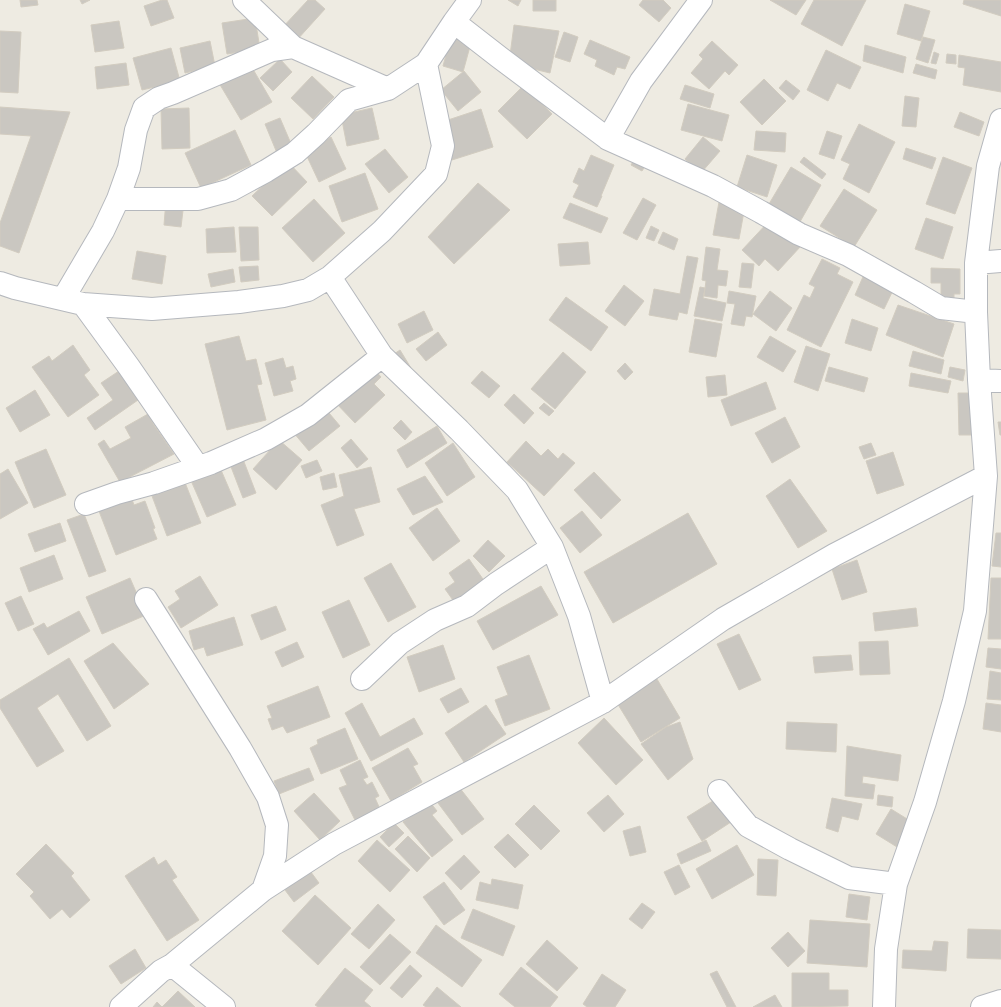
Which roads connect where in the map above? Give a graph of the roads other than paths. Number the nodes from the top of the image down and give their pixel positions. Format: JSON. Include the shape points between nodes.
{"nodes":[{"id":1,"x":244,"y":0,"type":"edge"},
{"id":2,"x":470,"y":0,"type":"edge"},
{"id":3,"x":701,"y":0,"type":"edge"},
{"id":4,"x":454,"y":22,"type":"junction"},
{"id":5,"x":293,"y":47,"type":"junction"},
{"id":6,"x":426,"y":64,"type":"junction"},
{"id":7,"x":388,"y":89,"type":"junction"},
{"id":8,"x":1001,"y":120,"type":"edge"},
{"id":9,"x":608,"y":139,"type":"junction"},
{"id":10,"x":118,"y":199,"type":"junction"},
{"id":11,"x":1001,"y":261,"type":"edge"},
{"id":12,"x":976,"y":263,"type":"junction"},
{"id":13,"x":330,"y":277,"type":"junction"},
{"id":14,"x":0,"y":283,"type":"edge"},
{"id":15,"x":73,"y":301,"type":"junction"},
{"id":16,"x":976,"y":312,"type":"junction"},
{"id":17,"x":382,"y":356,"type":"junction"},
{"id":18,"x":979,"y":380,"type":"junction"},
{"id":19,"x":1001,"y":381,"type":"edge"},
{"id":20,"x":198,"y":467,"type":"junction"},
{"id":21,"x":986,"y":476,"type":"junction"},
{"id":22,"x":86,"y":504,"type":"dead end"},
{"id":23,"x":552,"y":547,"type":"junction"},
{"id":24,"x":146,"y":599,"type":"dead end"},
{"id":25,"x":362,"y":679,"type":"dead end"},
{"id":26,"x":603,"y":702,"type":"junction"},
{"id":27,"x":719,"y":791,"type":"dead end"},
{"id":28,"x":896,"y":884,"type":"junction"},
{"id":29,"x":263,"y":890,"type":"junction"},
{"id":30,"x":172,"y":965,"type":"junction"},
{"id":31,"x":1001,"y":1001,"type":"edge"},
{"id":32,"x":121,"y":1007,"type":"edge"},
{"id":33,"x":224,"y":1007,"type":"edge"},
{"id":34,"x":884,"y":1007,"type":"edge"},
{"id":35,"x":982,"y":1007,"type":"edge"}],
"edges":[{"from":1,"to":5,"type":"street"},
{"from":2,"to":4,"type":"street"},
{"from":3,"to":9,"type":"street","via":[[640,82]]},
{"from":4,"to":6,"type":"street"},
{"from":4,"to":9,"type":"street"},
{"from":5,"to":7,"type":"street"},
{"from":5,"to":10,"type":"street","via":[[272,50],[159,98],[144,108],[136,130],[129,168]]},
{"from":6,"to":7,"type":"street"},
{"from":6,"to":13,"type":"street","via":[[443,146],[436,174],[382,231]]},
{"from":7,"to":10,"type":"street","via":[[349,100],[295,153],[231,190],[198,199]]},
{"from":8,"to":12,"type":"street","via":[[988,166]]},
{"from":9,"to":16,"type":"street","via":[[713,186],[799,234],[848,255],[942,308]]},
{"from":10,"to":15,"type":"street"},
{"from":11,"to":12,"type":"street"},
{"from":12,"to":16,"type":"street"},
{"from":13,"to":15,"type":"street","via":[[308,290],[239,302],[152,309]]},
{"from":13,"to":17,"type":"street"},
{"from":14,"to":15,"type":"street"},
{"from":15,"to":20,"type":"street","via":[[125,361]]},
{"from":16,"to":18,"type":"street"},
{"from":17,"to":20,"type":"street","via":[[308,415],[266,439]]},
{"from":17,"to":23,"type":"street","via":[[517,490]]},
{"from":18,"to":19,"type":"street"},
{"from":18,"to":21,"type":"street"},
{"from":20,"to":22,"type":"street"},
{"from":21,"to":26,"type":"street","via":[[834,555],[723,619]]},
{"from":21,"to":28,"type":"street","via":[[975,611],[954,701],[927,795]]},
{"from":23,"to":25,"type":"street","via":[[467,606],[435,620],[400,643]]},
{"from":23,"to":26,"type":"street","via":[[579,616]]},
{"from":24,"to":29,"type":"street","via":[[268,797],[277,825],[275,856]]},
{"from":26,"to":29,"type":"street","via":[[334,844]]},
{"from":27,"to":28,"type":"street","via":[[748,826],[790,849],[849,878]]},
{"from":28,"to":34,"type":"street","via":[[886,949]]},
{"from":29,"to":30,"type":"street"},
{"from":30,"to":32,"type":"street","via":[[161,971]]},
{"from":30,"to":33,"type":"street"},
{"from":31,"to":35,"type":"street"}]}
